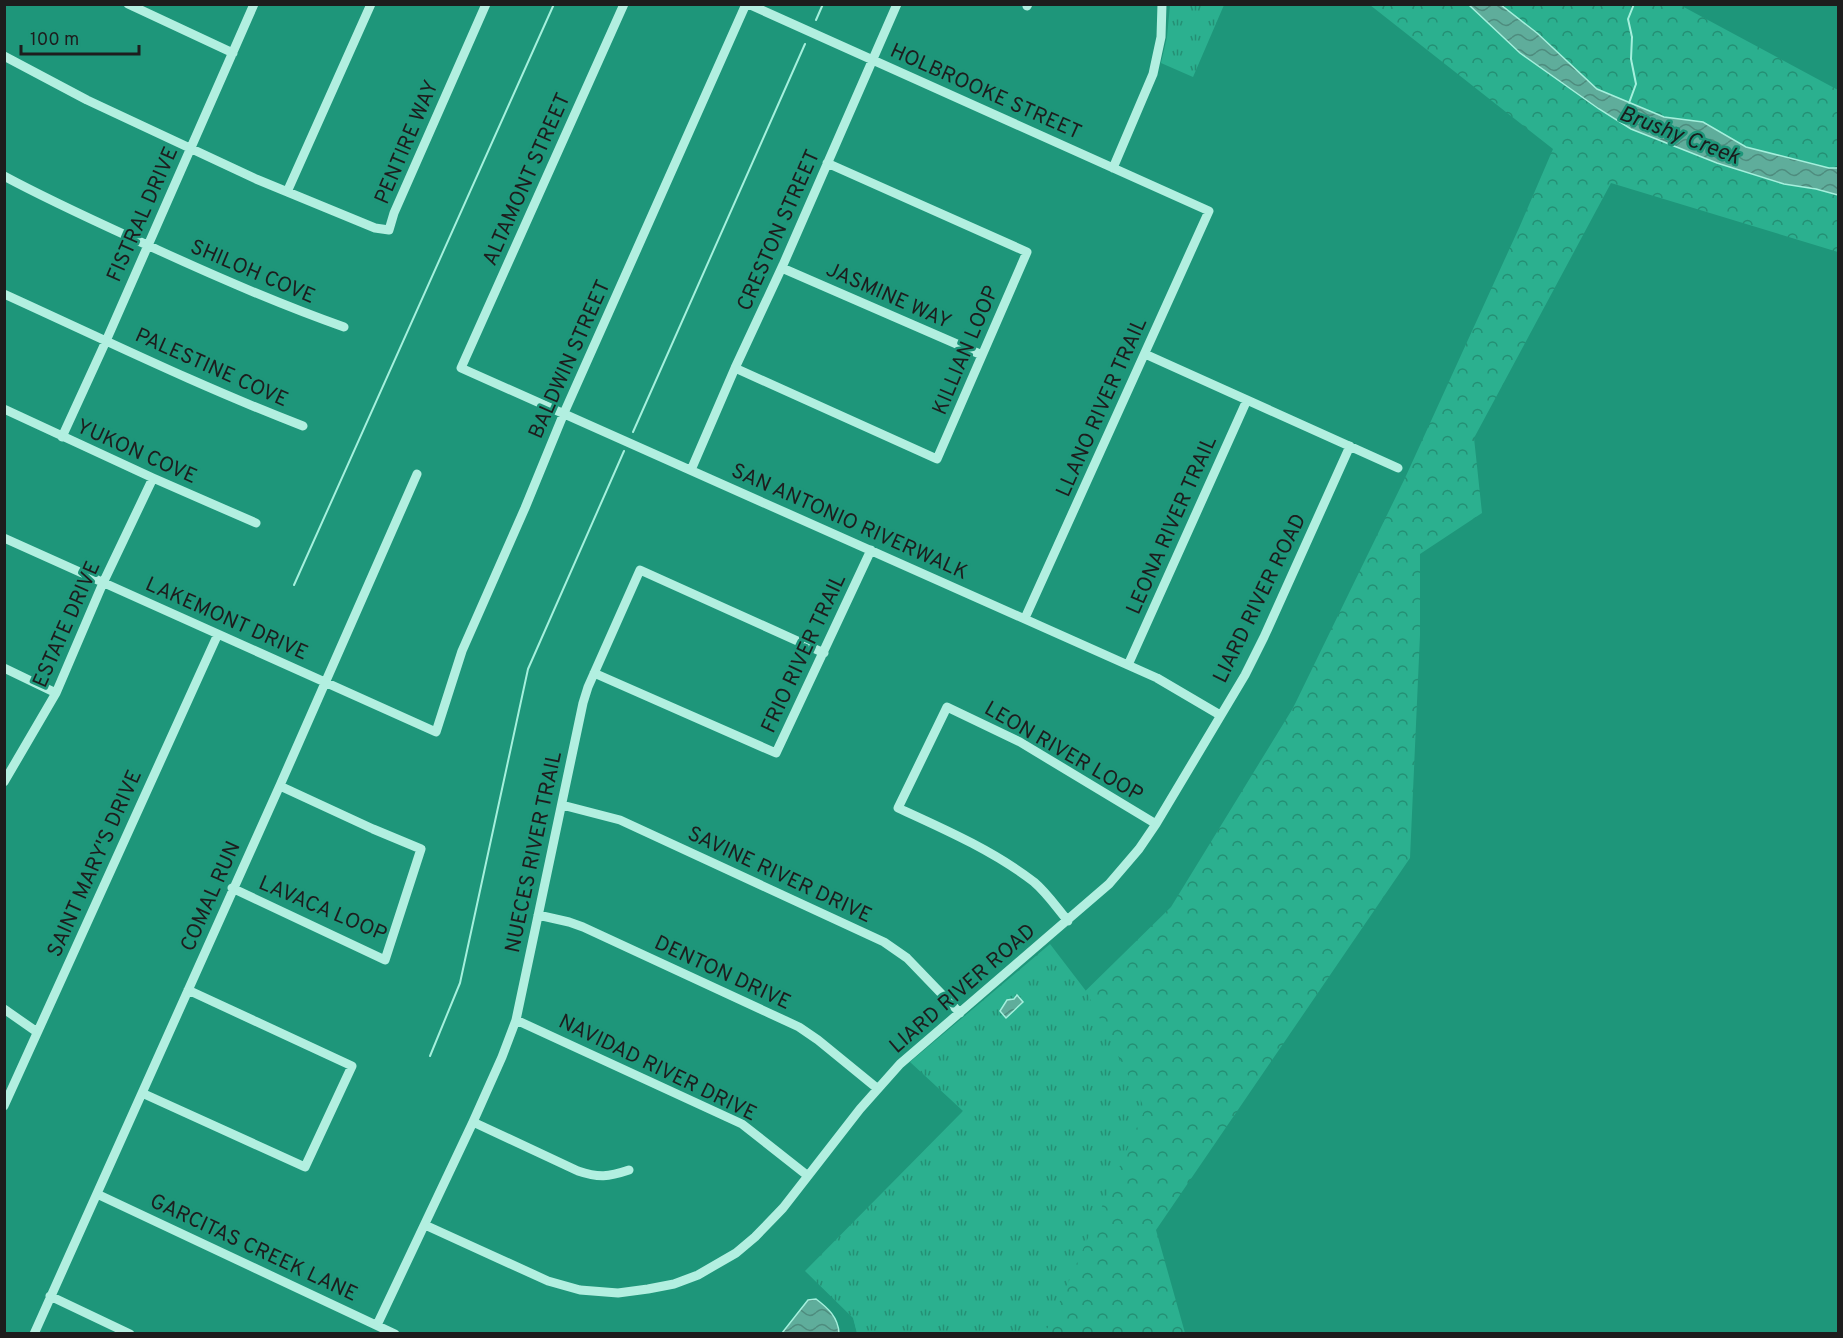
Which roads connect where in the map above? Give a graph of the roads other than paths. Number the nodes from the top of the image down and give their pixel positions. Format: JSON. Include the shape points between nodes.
{"nodes":[{"id":1,"x":128,"y":4,"type":"edge"},
{"id":2,"x":254,"y":4,"type":"edge"},
{"id":3,"x":371,"y":4,"type":"edge"},
{"id":4,"x":486,"y":4,"type":"edge"},
{"id":5,"x":624,"y":4,"type":"edge"},
{"id":6,"x":747,"y":4,"type":"edge"},
{"id":7,"x":897,"y":4,"type":"edge"},
{"id":8,"x":1162,"y":4,"type":"edge"},
{"id":9,"x":233,"y":53,"type":"junction"},
{"id":10,"x":4,"y":56,"type":"edge"},
{"id":11,"x":873,"y":60,"type":"junction"},
{"id":12,"x":191,"y":149,"type":"junction"},
{"id":13,"x":827,"y":163,"type":"junction"},
{"id":14,"x":1113,"y":168,"type":"junction"},
{"id":15,"x":4,"y":176,"type":"edge"},
{"id":16,"x":287,"y":192,"type":"junction"},
{"id":17,"x":1209,"y":211,"type":"joint"},
{"id":18,"x":148,"y":246,"type":"junction"},
{"id":19,"x":782,"y":268,"type":"junction"},
{"id":20,"x":4,"y":294,"type":"edge"},
{"id":21,"x":344,"y":327,"type":"dead end"},
{"id":22,"x":106,"y":341,"type":"junction"},
{"id":23,"x":1145,"y":354,"type":"junction"},
{"id":24,"x":982,"y":356,"type":"junction"},
{"id":25,"x":461,"y":368,"type":"joint"},
{"id":26,"x":735,"y":368,"type":"junction"},
{"id":27,"x":1247,"y":400,"type":"junction"},
{"id":28,"x":4,"y":409,"type":"edge"},
{"id":29,"x":564,"y":413,"type":"junction"},
{"id":30,"x":303,"y":426,"type":"dead end"},
{"id":31,"x":62,"y":437,"type":"junction"},
{"id":32,"x":1350,"y":446,"type":"junction"},
{"id":33,"x":1398,"y":468,"type":"dead end"},
{"id":34,"x":691,"y":470,"type":"junction"},
{"id":35,"x":417,"y":474,"type":"dead end"},
{"id":36,"x":153,"y":478,"type":"junction"},
{"id":37,"x":256,"y":523,"type":"dead end"},
{"id":38,"x":4,"y":538,"type":"edge"},
{"id":39,"x":871,"y":550,"type":"junction"},
{"id":40,"x":104,"y":583,"type":"junction"},
{"id":41,"x":1025,"y":618,"type":"junction"},
{"id":42,"x":218,"y":634,"type":"junction"},
{"id":43,"x":824,"y":653,"type":"junction"},
{"id":44,"x":1128,"y":665,"type":"junction"},
{"id":45,"x":4,"y":668,"type":"edge"},
{"id":46,"x":594,"y":673,"type":"junction"},
{"id":47,"x":324,"y":681,"type":"junction"},
{"id":48,"x":56,"y":693,"type":"junction"},
{"id":49,"x":1220,"y":715,"type":"junction"},
{"id":50,"x":436,"y":732,"type":"joint"},
{"id":51,"x":4,"y":782,"type":"edge"},
{"id":52,"x":280,"y":786,"type":"junction"},
{"id":53,"x":562,"y":805,"type":"junction"},
{"id":54,"x":1156,"y":825,"type":"junction"},
{"id":55,"x":232,"y":888,"type":"junction"},
{"id":56,"x":538,"y":915,"type":"junction"},
{"id":57,"x":1068,"y":921,"type":"junction"},
{"id":58,"x":188,"y":990,"type":"junction"},
{"id":59,"x":4,"y":1009,"type":"edge"},
{"id":60,"x":960,"y":1013,"type":"junction"},
{"id":61,"x":516,"y":1020,"type":"junction"},
{"id":62,"x":37,"y":1032,"type":"junction"},
{"id":63,"x":878,"y":1089,"type":"junction"},
{"id":64,"x":142,"y":1093,"type":"junction"},
{"id":65,"x":4,"y":1107,"type":"edge"},
{"id":66,"x":473,"y":1122,"type":"junction"},
{"id":67,"x":629,"y":1170,"type":"dead end"},
{"id":68,"x":808,"y":1176,"type":"junction"},
{"id":69,"x":97,"y":1194,"type":"junction"},
{"id":70,"x":424,"y":1225,"type":"junction"},
{"id":71,"x":50,"y":1296,"type":"junction"},
{"id":72,"x":377,"y":1325,"type":"junction"},
{"id":73,"x":34,"y":1334,"type":"edge"},
{"id":74,"x":130,"y":1334,"type":"edge"},
{"id":75,"x":395,"y":1334,"type":"edge"}],
"edges":[{"from":1,"to":9,"type":"street"},
{"from":2,"to":9,"type":"street","name":"FISTRAL DRIVE"},
{"from":3,"to":16,"type":"street"},
{"from":4,"to":16,"type":"street","name":"PENTIRE WAY","via":[[389,230],[375,228]]},
{"from":5,"to":25,"type":"street","name":"ALTAMONT STREET"},
{"from":6,"to":11,"type":"street","name":"HOLBROOKE STREET"},
{"from":6,"to":29,"type":"street","name":"BALDWIN STREET"},
{"from":7,"to":11,"type":"street","name":"CRESTON STREET"},
{"from":8,"to":14,"type":"street","via":[[1161,37],[1153,74]]},
{"from":9,"to":12,"type":"street","name":"FISTRAL DRIVE"},
{"from":10,"to":12,"type":"street","name":"PENTIRE WAY"},
{"from":11,"to":13,"type":"street","name":"CRESTON STREET"},
{"from":11,"to":14,"type":"street","name":"HOLBROOKE STREET"},
{"from":12,"to":16,"type":"street","name":"PENTIRE WAY"},
{"from":12,"to":18,"type":"street","name":"FISTRAL DRIVE"},
{"from":13,"to":19,"type":"street","name":"CRESTON STREET"},
{"from":13,"to":24,"type":"street","name":"KILLIAN LOOP","via":[[1027,252]]},
{"from":14,"to":17,"type":"street","name":"HOLBROOKE STREET"},
{"from":15,"to":18,"type":"street","name":"SHILOH COVE"},
{"from":17,"to":23,"type":"street","name":"LLANO RIVER TRAIL"},
{"from":18,"to":21,"type":"street","name":"SHILOH COVE","via":[[270,300]]},
{"from":18,"to":22,"type":"street","name":"FISTRAL DRIVE"},
{"from":19,"to":24,"type":"street","name":"JASMINE WAY"},
{"from":19,"to":26,"type":"street","name":"CRESTON STREET"},
{"from":20,"to":22,"type":"street","name":"PALESTINE COVE"},
{"from":22,"to":30,"type":"street","name":"PALESTINE COVE"},
{"from":22,"to":31,"type":"street","name":"FISTRAL DRIVE"},
{"from":23,"to":27,"type":"street"},
{"from":23,"to":41,"type":"street","name":"LLANO RIVER TRAIL"},
{"from":24,"to":26,"type":"street","name":"KILLIAN LOOP","via":[[937,459]]},
{"from":25,"to":29,"type":"street","name":"SAN ANTONIO RIVERWALK"},
{"from":26,"to":34,"type":"street","name":"CRESTON STREET"},
{"from":27,"to":32,"type":"street"},
{"from":27,"to":44,"type":"street","name":"LEONA RIVER TRAIL"},
{"from":28,"to":31,"type":"street","name":"YUKON COVE"},
{"from":29,"to":34,"type":"street","name":"SAN ANTONIO RIVERWALK"},
{"from":29,"to":50,"type":"street","name":"BALDWIN STREET","via":[[462,651]]},
{"from":31,"to":36,"type":"street","name":"YUKON COVE"},
{"from":32,"to":33,"type":"street"},
{"from":32,"to":49,"type":"street","name":"LIARD RIVER ROAD","via":[[1264,637]]},
{"from":34,"to":39,"type":"street","name":"SAN ANTONIO RIVERWALK"},
{"from":35,"to":47,"type":"street","name":"COMAL RUN"},
{"from":36,"to":37,"type":"street","name":"YUKON COVE"},
{"from":36,"to":40,"type":"street","name":"ESTATE DRIVE"},
{"from":38,"to":40,"type":"street","name":"LAKEMONT DRIVE"},
{"from":39,"to":41,"type":"street","name":"SAN ANTONIO RIVERWALK"},
{"from":39,"to":43,"type":"street","name":"FRIO RIVER TRAIL"},
{"from":40,"to":42,"type":"street","name":"LAKEMONT DRIVE"},
{"from":40,"to":48,"type":"street","name":"ESTATE DRIVE"},
{"from":41,"to":44,"type":"street","name":"SAN ANTONIO RIVERWALK"},
{"from":42,"to":47,"type":"street","name":"LAKEMONT DRIVE"},
{"from":42,"to":62,"type":"street","name":"SAINT MARY'S DRIVE"},
{"from":43,"to":46,"type":"street","name":"FRIO RIVER TRAIL","via":[[776,753]]},
{"from":43,"to":46,"type":"street","name":"NUECES RIVER TRAIL","via":[[640,570]]},
{"from":44,"to":49,"type":"street","name":"SAN ANTONIO RIVERWALK","via":[[1168,683]]},
{"from":45,"to":48,"type":"street"},
{"from":46,"to":53,"type":"street","name":"NUECES RIVER TRAIL","via":[[583,703]]},
{"from":47,"to":50,"type":"street","name":"LAKEMONT DRIVE"},
{"from":47,"to":52,"type":"street","name":"COMAL RUN"},
{"from":48,"to":51,"type":"street","name":"ESTATE DRIVE"},
{"from":49,"to":54,"type":"street","name":"LIARD RIVER ROAD"},
{"from":52,"to":55,"type":"street","name":"COMAL RUN"},
{"from":52,"to":55,"type":"street","name":"LAVACA LOOP","via":[[421,849],[385,960]]},
{"from":53,"to":56,"type":"street","name":"NUECES RIVER TRAIL"},
{"from":53,"to":60,"type":"street","name":"SAVINE RIVER DRIVE","via":[[629,824],[884,942],[907,958]]},
{"from":54,"to":57,"type":"street","name":"LIARD RIVER ROAD","via":[[1109,884]]},
{"from":54,"to":57,"type":"street","name":"LEON RIVER LOOP","via":[[1020,742],[947,707],[898,808],[946,830],[1035,883]]},
{"from":55,"to":58,"type":"street","name":"COMAL RUN"},
{"from":56,"to":61,"type":"street","name":"NUECES RIVER TRAIL"},
{"from":56,"to":63,"type":"street","name":"DENTON DRIVE","via":[[583,927],[799,1028]]},
{"from":57,"to":60,"type":"street","name":"LIARD RIVER ROAD"},
{"from":58,"to":64,"type":"street","name":"COMAL RUN"},
{"from":58,"to":64,"type":"street","via":[[352,1066],[305,1167]]},
{"from":59,"to":62,"type":"street"},
{"from":60,"to":63,"type":"street","name":"LIARD RIVER ROAD","via":[[915,1050]]},
{"from":61,"to":66,"type":"street","name":"NUECES RIVER TRAIL"},
{"from":61,"to":68,"type":"street","name":"NAVIDAD RIVER DRIVE","via":[[742,1124]]},
{"from":62,"to":65,"type":"street","name":"SAINT MARY'S DRIVE"},
{"from":63,"to":68,"type":"street","name":"LIARD RIVER ROAD"},
{"from":64,"to":69,"type":"street","name":"COMAL RUN"},
{"from":66,"to":67,"type":"street","via":[[578,1172],[609,1177]]},
{"from":66,"to":70,"type":"street","name":"NUECES RIVER TRAIL"},
{"from":68,"to":70,"type":"street","name":"LIARD RIVER ROAD","via":[[770,1223],[736,1253],[674,1284],[618,1293],[580,1290],[548,1281]]},
{"from":69,"to":71,"type":"street","name":"COMAL RUN"},
{"from":69,"to":72,"type":"street","name":"GARCITAS CREEK LANE"},
{"from":70,"to":72,"type":"street","name":"NUECES RIVER TRAIL"},
{"from":71,"to":73,"type":"street","name":"COMAL RUN"},
{"from":71,"to":74,"type":"street"},
{"from":72,"to":75,"type":"street","name":"GARCITAS CREEK LANE"}]}
